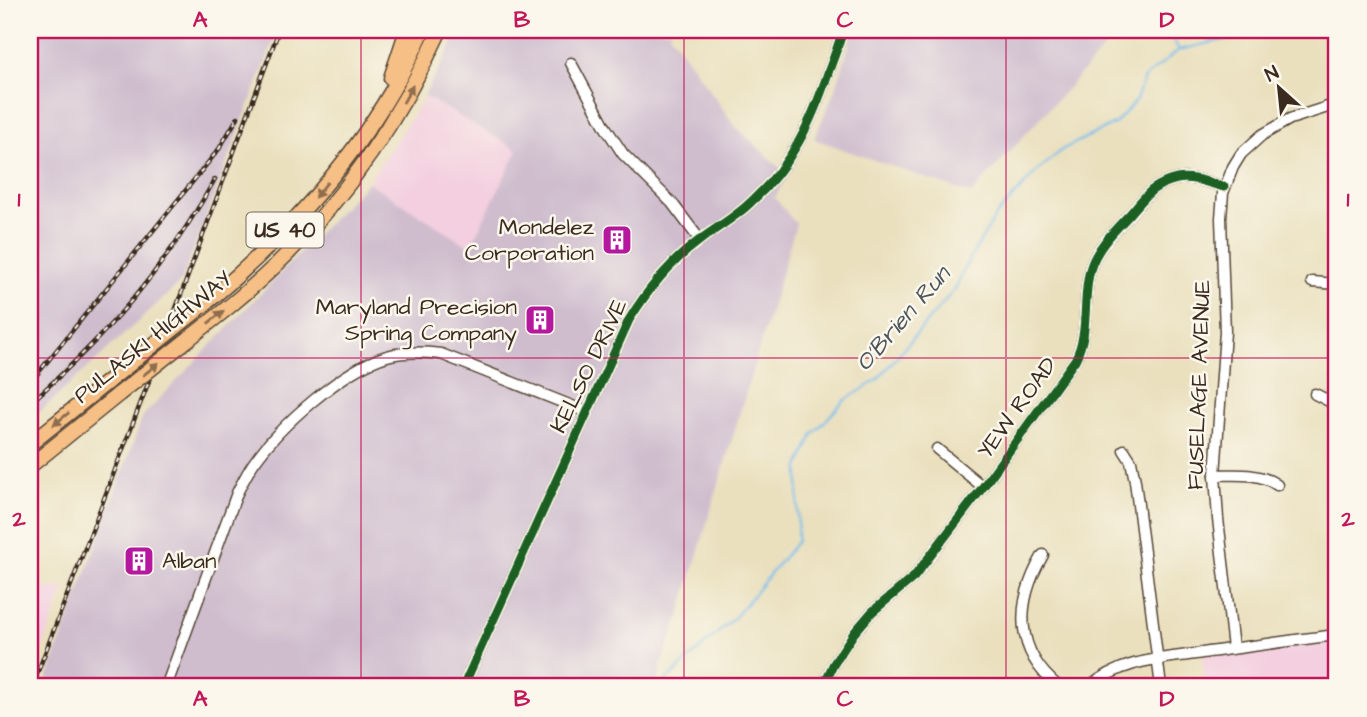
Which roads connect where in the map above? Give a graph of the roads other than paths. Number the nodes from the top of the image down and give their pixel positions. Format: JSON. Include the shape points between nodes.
{"nodes":[{"id":1,"x":407,"y":30,"type":"edge"},
{"id":2,"x":423,"y":30,"type":"edge"},
{"id":3,"x":440,"y":30,"type":"edge"},
{"id":4,"x":826,"y":30,"type":"edge"},
{"id":5,"x":842,"y":32,"type":"edge"},
{"id":6,"x":571,"y":63,"type":"dead end"},
{"id":7,"x":1337,"y":104,"type":"edge"},
{"id":8,"x":375,"y":119,"type":"junction"},
{"id":9,"x":387,"y":131,"type":"junction"},
{"id":10,"x":1224,"y":187,"type":"junction"},
{"id":11,"x":700,"y":240,"type":"junction"},
{"id":12,"x":1312,"y":282,"type":"dead end"},
{"id":13,"x":1337,"y":284,"type":"edge"},
{"id":14,"x":1315,"y":394,"type":"dead end"},
{"id":15,"x":1337,"y":405,"type":"edge"},
{"id":16,"x":587,"y":412,"type":"junction"},
{"id":17,"x":30,"y":444,"type":"edge"},
{"id":18,"x":937,"y":449,"type":"dead end"},
{"id":19,"x":1124,"y":450,"type":"dead end"},
{"id":20,"x":30,"y":467,"type":"edge"},
{"id":21,"x":1215,"y":475,"type":"junction"},
{"id":22,"x":1277,"y":485,"type":"dead end"},
{"id":23,"x":983,"y":487,"type":"junction"},
{"id":24,"x":1043,"y":555,"type":"dead end"},
{"id":25,"x":1337,"y":635,"type":"edge"},
{"id":26,"x":1233,"y":648,"type":"junction"},
{"id":27,"x":1157,"y":658,"type":"junction"},
{"id":28,"x":166,"y":687,"type":"edge"},
{"id":29,"x":463,"y":687,"type":"edge"},
{"id":30,"x":823,"y":687,"type":"edge"},
{"id":31,"x":1059,"y":687,"type":"edge"},
{"id":32,"x":1089,"y":687,"type":"edge"},
{"id":33,"x":1161,"y":687,"type":"edge"}],
"edges":[{"from":1,"to":8,"type":"highway"},
{"from":2,"to":8,"type":"highway","name":"PULASKI HIGHWAY","number":"US 40"},
{"from":9,"to":3,"type":"highway","name":"PULASKI HIGHWAY","number":"US 40","one_way":true},
{"from":4,"to":5,"type":"street"},
{"from":5,"to":11,"type":"street","name":"KELSO DRIVE","via":[[817,108],[781,170],[749,205]]},
{"from":6,"to":11,"type":"street","via":[[617,145],[673,203]]},
{"from":7,"to":10,"type":"street","name":"FUSELAGE AVENUE","via":[[1290,119],[1262,135],[1241,154]]},
{"from":8,"to":9,"type":"highway"},
{"from":8,"to":17,"type":"highway","name":"PULASKI HIGHWAY","number":"US 40","one_way":true,"bridge":true,"via":[[289,227],[243,271]]},
{"from":20,"to":9,"type":"highway","name":"PULASKI HIGHWAY","number":"US 40","one_way":true,"bridge":true,"via":[[251,288],[302,240]]},
{"from":10,"to":21,"type":"street","name":"FUSELAGE AVENUE","via":[[1225,332]]},
{"from":10,"to":23,"type":"street","name":"YEW ROAD","via":[[1185,178],[1160,185],[1109,237],[1091,266],[1080,352]]},
{"from":11,"to":16,"type":"street","name":"KELSO DRIVE","via":[[669,267],[640,303]]},
{"from":12,"to":13,"type":"street"},
{"from":14,"to":15,"type":"street"},
{"from":16,"to":28,"type":"street","via":[[441,354],[403,352],[358,368],[280,432],[248,472]]},
{"from":16,"to":29,"type":"street","name":"KELSO DRIVE"},
{"from":18,"to":23,"type":"street"},
{"from":19,"to":27,"type":"street","via":[[1137,491]]},
{"from":21,"to":22,"type":"street","via":[[1259,476]]},
{"from":21,"to":26,"type":"street","name":"FUSELAGE AVENUE"},
{"from":23,"to":30,"type":"street","name":"YEW ROAD","via":[[914,577],[853,633]]},
{"from":24,"to":31,"type":"street","via":[[1027,588],[1022,624],[1038,666]]},
{"from":25,"to":26,"type":"street"},
{"from":26,"to":27,"type":"street"},
{"from":27,"to":32,"type":"street","via":[[1123,667]]},
{"from":27,"to":33,"type":"street"}]}
